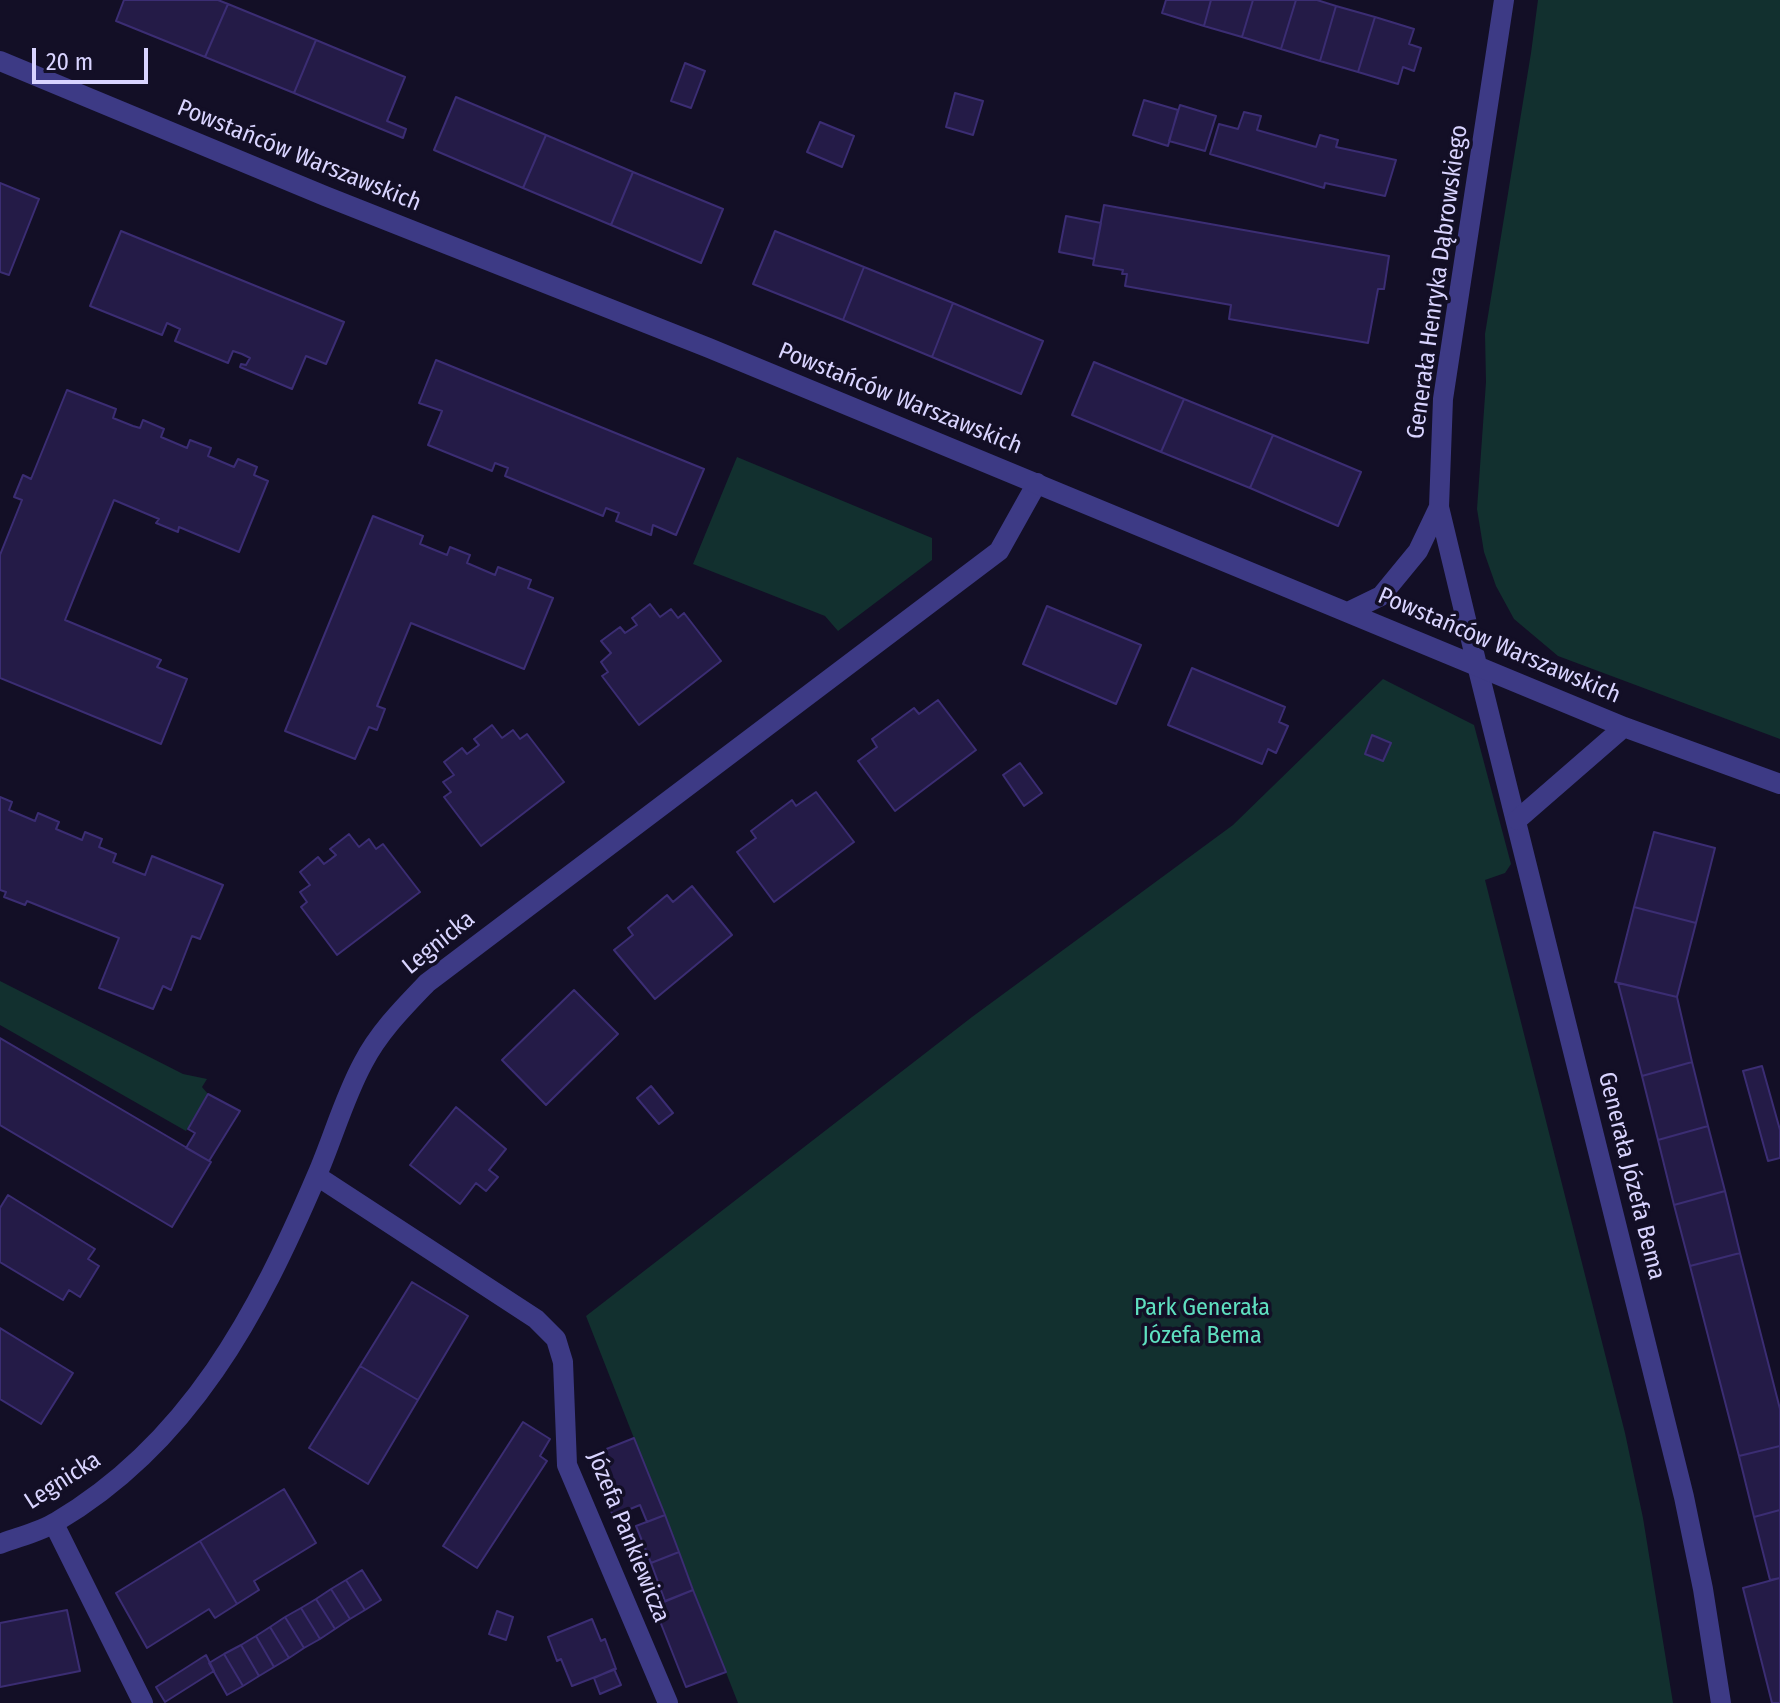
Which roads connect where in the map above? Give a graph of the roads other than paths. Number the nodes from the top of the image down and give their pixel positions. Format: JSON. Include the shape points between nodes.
{"nodes":[{"id":1,"x":1504,"y":0,"type":"edge"},
{"id":2,"x":0,"y":61,"type":"edge"},
{"id":3,"x":1037,"y":483,"type":"junction"},
{"id":4,"x":1439,"y":507,"type":"junction"},
{"id":5,"x":1348,"y":612,"type":"junction"},
{"id":6,"x":1477,"y":665,"type":"junction"},
{"id":7,"x":1624,"y":727,"type":"junction"},
{"id":8,"x":1780,"y":784,"type":"edge"},
{"id":9,"x":1517,"y":820,"type":"junction"},
{"id":10,"x":317,"y":1176,"type":"junction"},
{"id":11,"x":54,"y":1524,"type":"junction"},
{"id":12,"x":0,"y":1544,"type":"edge"},
{"id":13,"x":143,"y":1703,"type":"edge"},
{"id":14,"x":668,"y":1703,"type":"edge"},
{"id":15,"x":1721,"y":1703,"type":"edge"}],
"edges":[{"from":1,"to":4,"type":"street","name":"Generała Henryka Dąbrowskiego","via":[[1443,399]]},
{"from":2,"to":3,"type":"street","name":"Powstańców Warszawskich"},
{"from":3,"to":5,"type":"street","name":"Powstańców Warszawskich"},
{"from":3,"to":10,"type":"street","name":"Legnicka","via":[[999,551],[427,983],[389,1022],[362,1064]]},
{"from":4,"to":5,"type":"street","via":[[1418,551],[1381,596]]},
{"from":4,"to":6,"type":"street","name":"Generała Henryka Dąbrowskiego"},
{"from":5,"to":6,"type":"street","name":"Powstańców Warszawskich"},
{"from":6,"to":7,"type":"street","name":"Powstańców Warszawskich"},
{"from":6,"to":9,"type":"street","name":"Generała Józefa Bema"},
{"from":7,"to":8,"type":"street","name":"Powstańców Warszawskich"},
{"from":7,"to":9,"type":"street"},
{"from":9,"to":15,"type":"street","name":"Generała Józefa Bema","via":[[1684,1497]]},
{"from":10,"to":11,"type":"street","name":"Legnicka","via":[[239,1334],[200,1394],[159,1442]]},
{"from":10,"to":14,"type":"street","name":"Józefa Pankiewicza","via":[[536,1319],[556,1339],[563,1362],[567,1465]]},
{"from":11,"to":12,"type":"street","name":"Legnicka"},
{"from":11,"to":13,"type":"street"}]}
